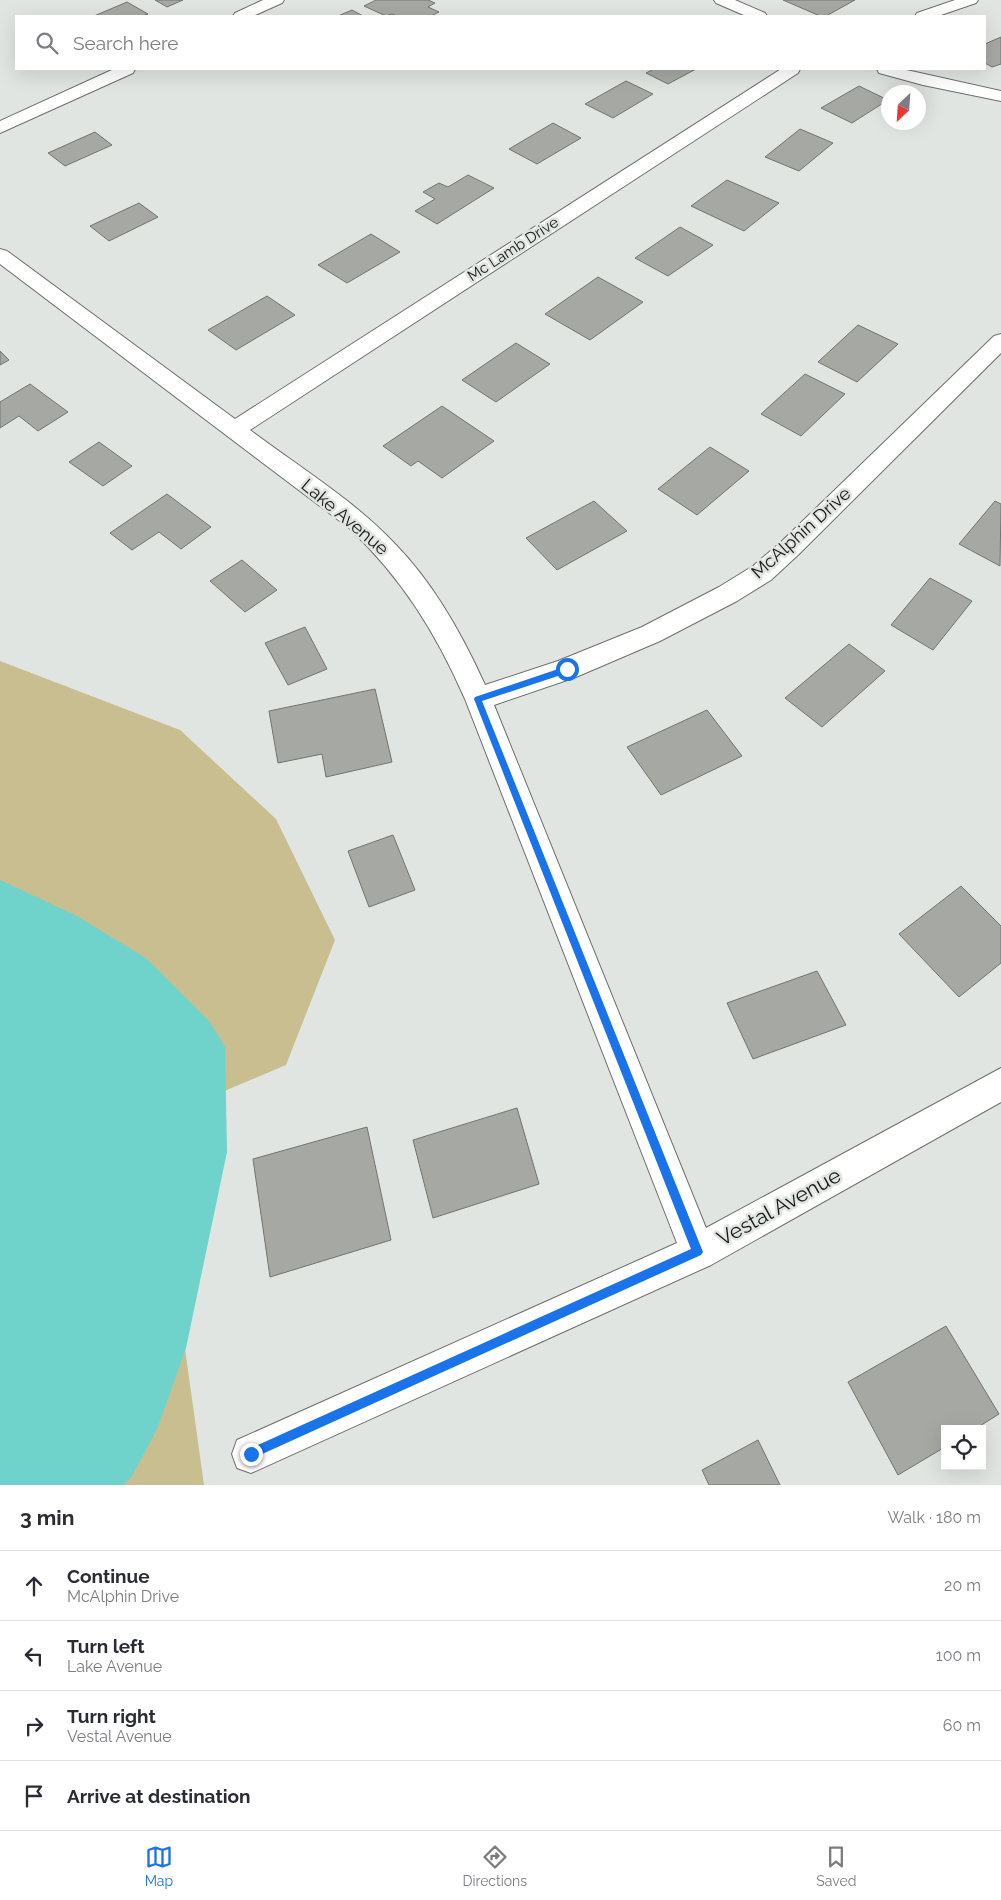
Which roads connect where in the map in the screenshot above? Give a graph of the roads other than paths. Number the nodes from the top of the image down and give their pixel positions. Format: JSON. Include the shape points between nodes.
{"nodes":[{"id":1,"x":276,"y":0,"type":"edge"},
{"id":2,"x":722,"y":0,"type":"edge"},
{"id":3,"x":970,"y":0,"type":"edge"},
{"id":4,"x":243,"y":15,"type":"edge"},
{"id":5,"x":757,"y":15,"type":"edge"},
{"id":6,"x":926,"y":15,"type":"edge"},
{"id":7,"x":125,"y":70,"type":"edge"},
{"id":8,"x":790,"y":70,"type":"edge"},
{"id":9,"x":888,"y":70,"type":"edge"},
{"id":10,"x":1001,"y":96,"type":"edge"},
{"id":11,"x":0,"y":128,"type":"edge"},
{"id":12,"x":0,"y":255,"type":"edge"},
{"id":13,"x":1001,"y":341,"type":"edge"},
{"id":14,"x":234,"y":430,"type":"junction"},
{"id":15,"x":478,"y":699,"type":"junction"},
{"id":16,"x":1001,"y":1084,"type":"edge"},
{"id":17,"x":698,"y":1252,"type":"junction"},
{"id":18,"x":251,"y":1454,"type":"dead end"}],
"edges":[{"from":1,"to":4,"type":"street"},
{"from":2,"to":5,"type":"street"},
{"from":3,"to":6,"type":"street"},
{"from":7,"to":11,"type":"street"},
{"from":8,"to":14,"type":"street","name":"Mc Lamb Drive"},
{"from":9,"to":10,"type":"street"},
{"from":12,"to":14,"type":"street","name":"Lake Avenue"},
{"from":13,"to":15,"type":"street","name":"McAlphin Drive","via":[[762,573],[651,634],[567,669]]},
{"from":14,"to":15,"type":"street","name":"Lake Avenue","via":[[357,522],[397,561],[431,606]]},
{"from":15,"to":17,"type":"street","name":"Lake Avenue"},
{"from":16,"to":17,"type":"street","name":"Vestal Avenue"},
{"from":17,"to":18,"type":"street","name":"Vestal Avenue"}]}
